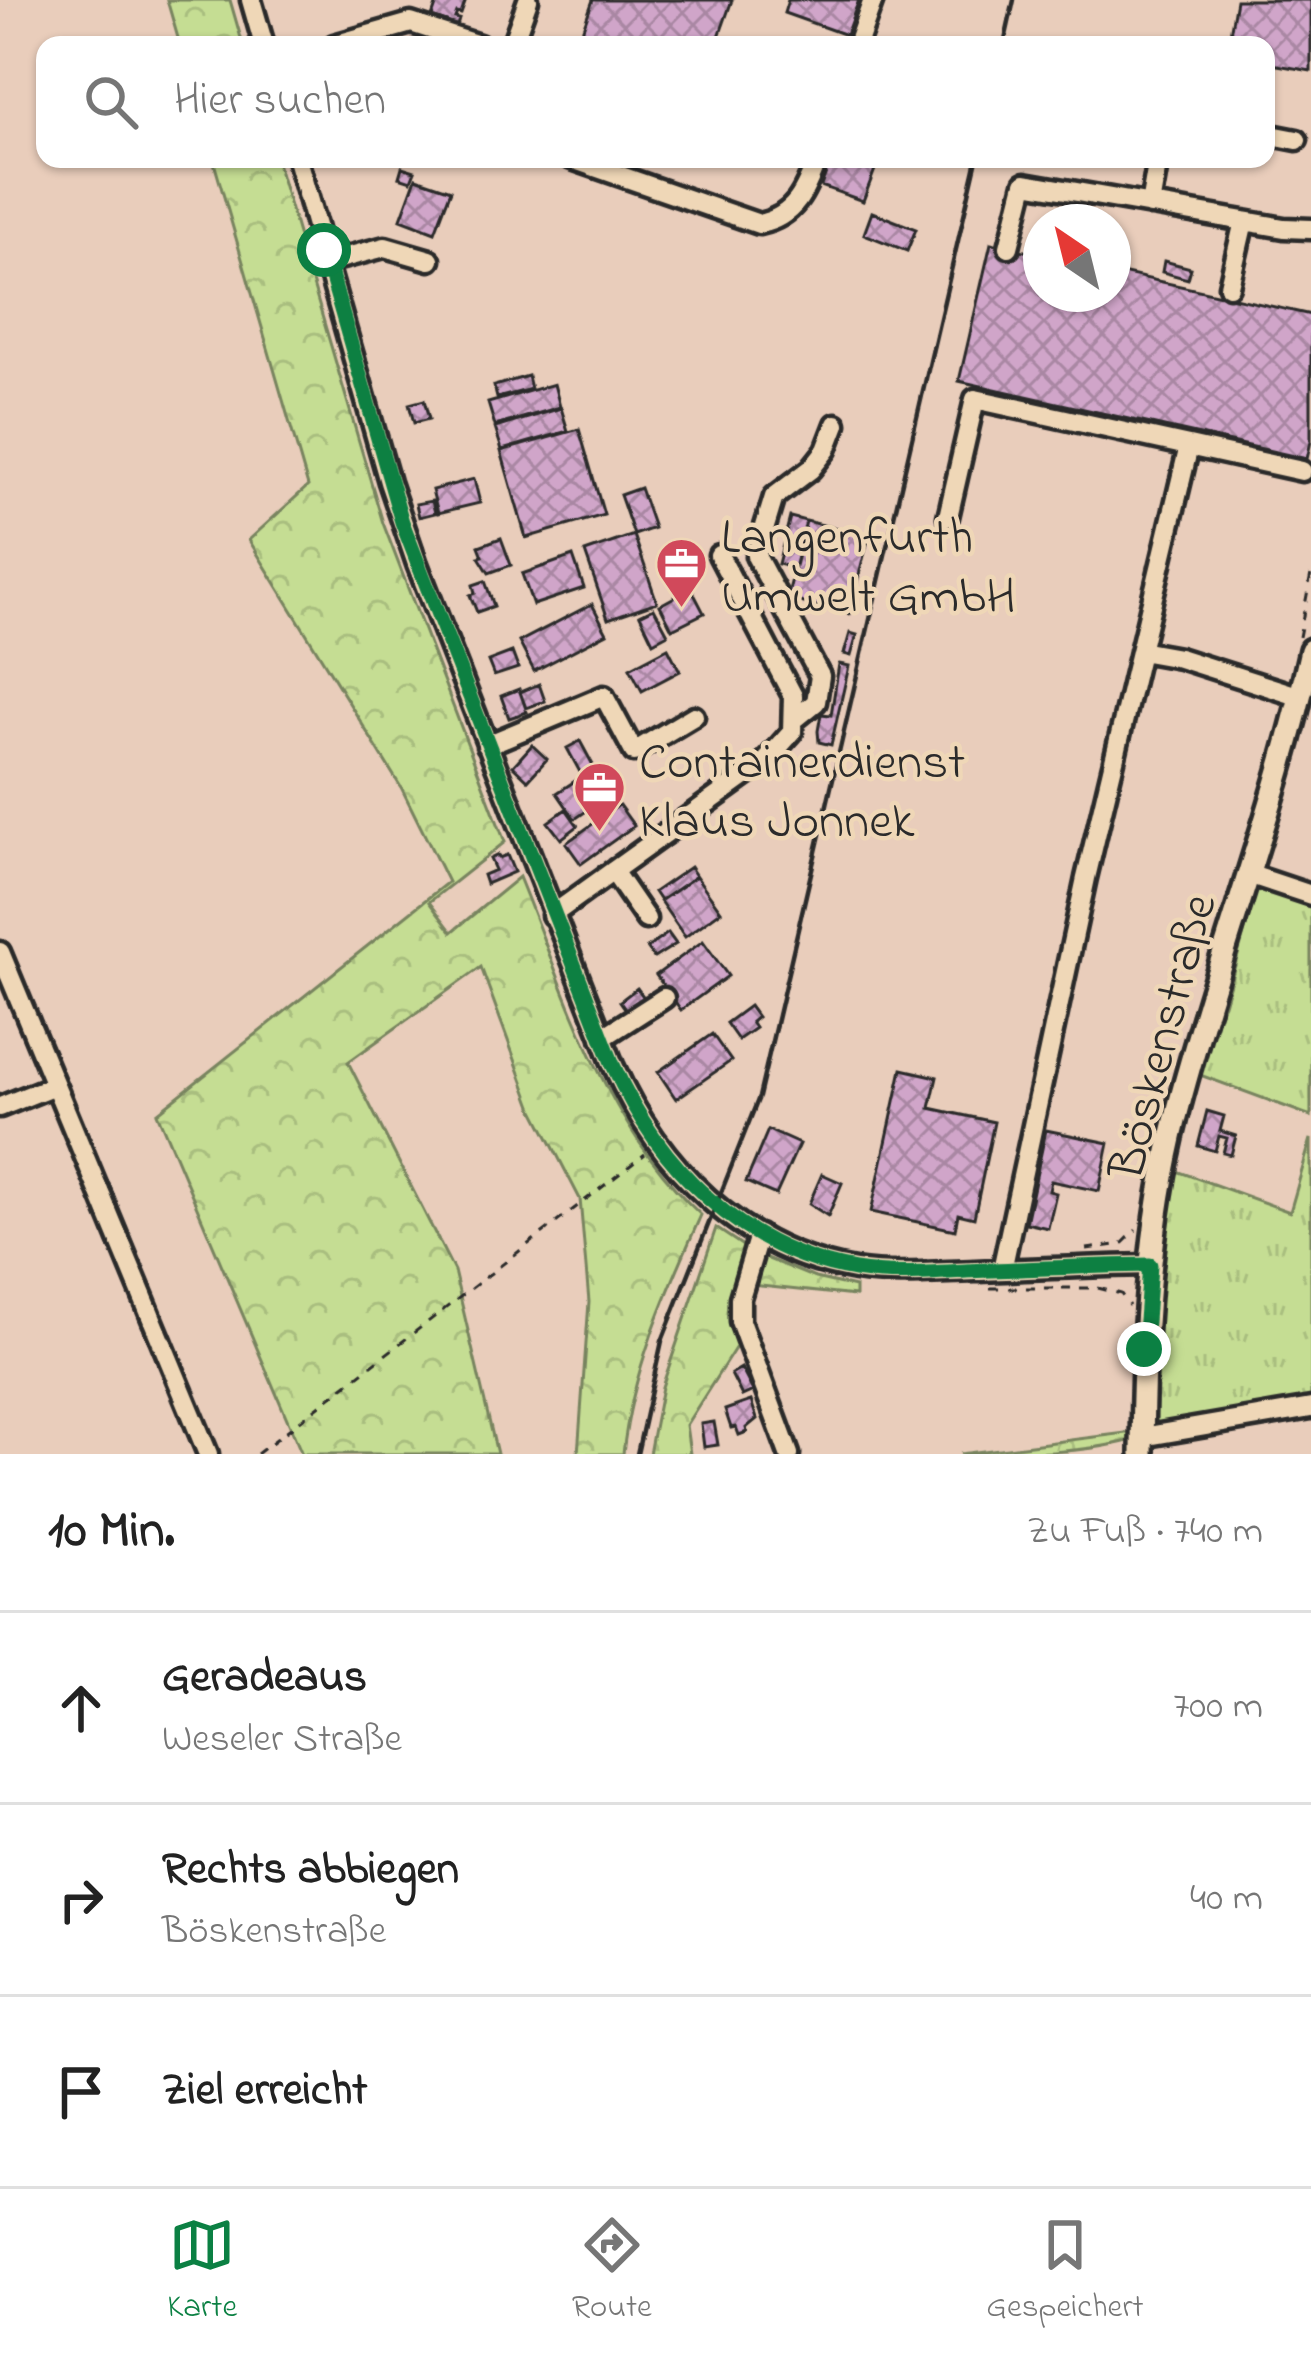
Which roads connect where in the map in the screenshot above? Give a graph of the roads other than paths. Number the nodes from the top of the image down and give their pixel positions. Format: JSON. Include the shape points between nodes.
{"nodes":[{"id":1,"x":528,"y":0,"type":"edge"},
{"id":2,"x":873,"y":0,"type":"edge"},
{"id":3,"x":255,"y":1,"type":"edge"},
{"id":4,"x":262,"y":36,"type":"edge"},
{"id":5,"x":366,"y":36,"type":"edge"},
{"id":6,"x":451,"y":36,"type":"edge"},
{"id":7,"x":515,"y":36,"type":"edge"},
{"id":8,"x":860,"y":36,"type":"edge"},
{"id":9,"x":1275,"y":136,"type":"edge"},
{"id":10,"x":1297,"y":140,"type":"dead end"},
{"id":11,"x":300,"y":168,"type":"edge"},
{"id":12,"x":598,"y":168,"type":"edge"},
{"id":13,"x":813,"y":168,"type":"edge"},
{"id":14,"x":1156,"y":168,"type":"edge"},
{"id":15,"x":1150,"y":205,"type":"junction"},
{"id":16,"x":1244,"y":221,"type":"junction"},
{"id":17,"x":1311,"y":233,"type":"edge"},
{"id":18,"x":1010,"y":248,"type":"dead end"},
{"id":19,"x":430,"y":260,"type":"dead end"},
{"id":20,"x":327,"y":262,"type":"junction"},
{"id":21,"x":1229,"y":286,"type":"dead end"},
{"id":22,"x":836,"y":424,"type":"dead end"},
{"id":23,"x":1189,"y":446,"type":"junction"},
{"id":24,"x":1301,"y":471,"type":"dead end"},
{"id":25,"x":948,"y":517,"type":"dead end"},
{"id":26,"x":719,"y":555,"type":"dead end"},
{"id":27,"x":1305,"y":644,"type":"edge"},
{"id":28,"x":1140,"y":651,"type":"junction"},
{"id":29,"x":1301,"y":697,"type":"junction"},
{"id":30,"x":694,"y":716,"type":"dead end"},
{"id":31,"x":795,"y":719,"type":"junction"},
{"id":32,"x":487,"y":746,"type":"junction"},
{"id":33,"x":613,"y":871,"type":"junction"},
{"id":34,"x":1252,"y":875,"type":"junction"},
{"id":35,"x":1311,"y":896,"type":"edge"},
{"id":36,"x":552,"y":915,"type":"junction"},
{"id":37,"x":646,"y":919,"type":"dead end"},
{"id":38,"x":0,"y":952,"type":"edge"},
{"id":39,"x":664,"y":998,"type":"dead end"},
{"id":40,"x":602,"y":1038,"type":"junction"},
{"id":41,"x":55,"y":1085,"type":"junction"},
{"id":42,"x":0,"y":1107,"type":"edge"},
{"id":43,"x":759,"y":1235,"type":"junction"},
{"id":44,"x":1150,"y":1265,"type":"junction"},
{"id":45,"x":1002,"y":1270,"type":"junction"},
{"id":46,"x":1311,"y":1408,"type":"edge"},
{"id":47,"x":1142,"y":1445,"type":"edge"},
{"id":48,"x":208,"y":1454,"type":"edge"},
{"id":49,"x":789,"y":1454,"type":"edge"}],
"edges":[{"from":1,"to":7,"type":"street"},
{"from":2,"to":8,"type":"street"},
{"from":3,"to":4,"type":"street"},
{"from":5,"to":6,"type":"street","via":[[411,23]]},
{"from":9,"to":10,"type":"street"},
{"from":11,"to":20,"type":"street"},
{"from":12,"to":13,"type":"street","via":[[760,224],[798,203]]},
{"from":14,"to":15,"type":"street"},
{"from":15,"to":16,"type":"street"},
{"from":15,"to":18,"type":"street","via":[[1025,183]]},
{"from":16,"to":17,"type":"street"},
{"from":16,"to":21,"type":"street"},
{"from":19,"to":20,"type":"street","via":[[385,247]]},
{"from":20,"to":32,"type":"street","via":[[402,522]]},
{"from":22,"to":31,"type":"street","via":[[811,469],[774,497],[756,556],[820,676],[816,702]]},
{"from":23,"to":24,"type":"street"},
{"from":23,"to":25,"type":"street","via":[[977,392]]},
{"from":23,"to":28,"type":"street"},
{"from":26,"to":31,"type":"street","via":[[793,696]]},
{"from":27,"to":29,"type":"main road","name":"Böskenstraße"},
{"from":28,"to":29,"type":"street"},
{"from":28,"to":45,"type":"street"},
{"from":29,"to":34,"type":"main road","name":"Böskenstraße"},
{"from":30,"to":32,"type":"street","via":[[634,752],[604,696]]},
{"from":31,"to":33,"type":"street","via":[[776,752]]},
{"from":32,"to":36,"type":"street"},
{"from":33,"to":36,"type":"street"},
{"from":33,"to":37,"type":"street"},
{"from":34,"to":35,"type":"street"},
{"from":34,"to":44,"type":"main road","name":"Böskenstraße","via":[[1175,1120]]},
{"from":36,"to":40,"type":"street"},
{"from":38,"to":41,"type":"street"},
{"from":39,"to":40,"type":"street"},
{"from":40,"to":43,"type":"street","via":[[656,1145],[716,1207]]},
{"from":41,"to":42,"type":"street"},
{"from":41,"to":48,"type":"street"},
{"from":43,"to":45,"type":"street","via":[[853,1270]]},
{"from":43,"to":49,"type":"street","via":[[740,1321]]},
{"from":44,"to":45,"type":"street"},
{"from":44,"to":47,"type":"main road","name":"Böskenstraße"},
{"from":46,"to":47,"type":"street"}]}
